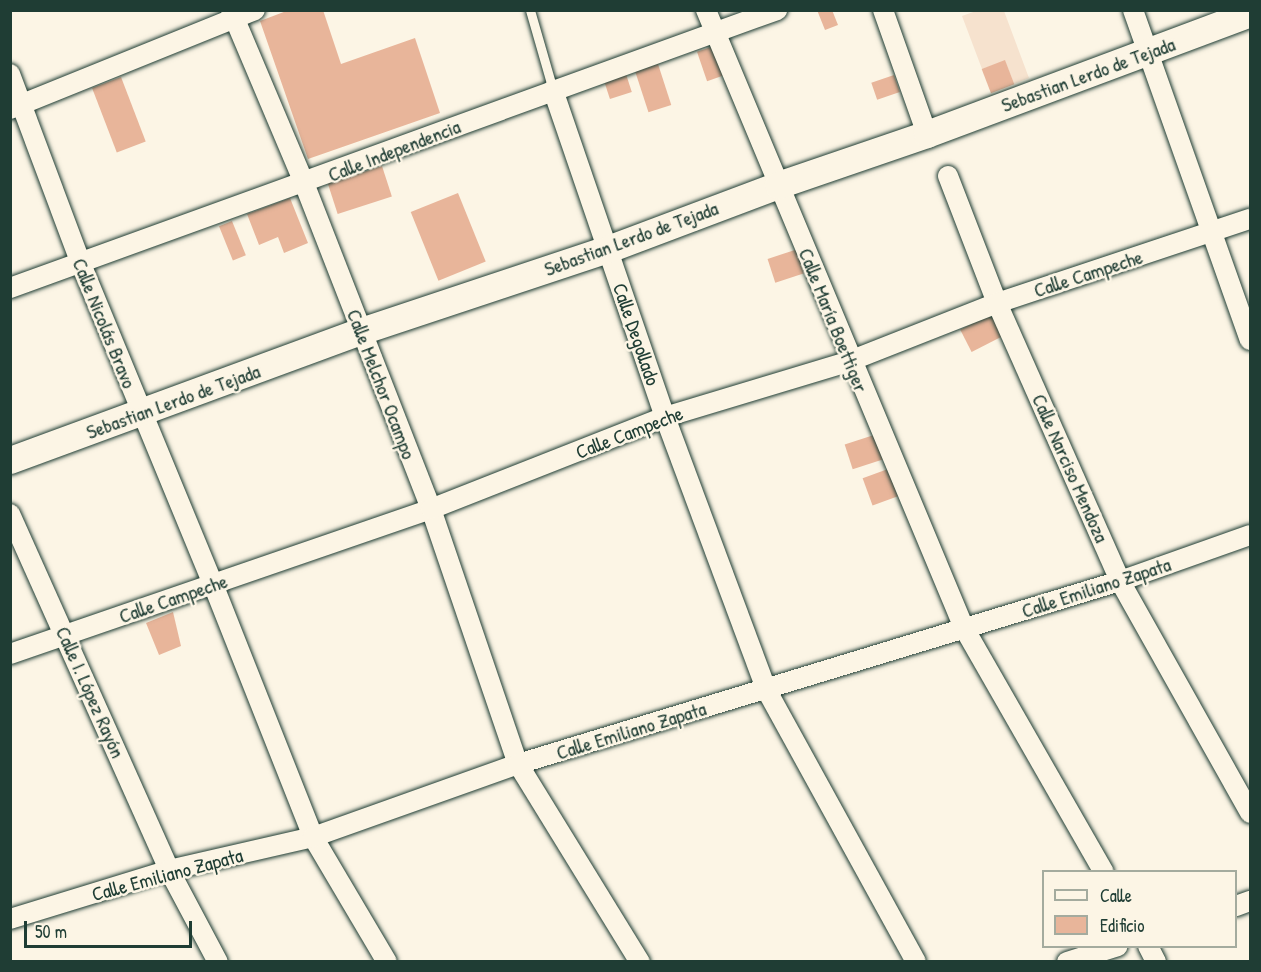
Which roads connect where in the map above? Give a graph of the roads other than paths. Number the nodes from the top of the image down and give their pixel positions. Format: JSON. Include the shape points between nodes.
{"nodes":[{"id":1,"x":255,"y":10,"type":"edge"},
{"id":2,"x":530,"y":10,"type":"edge"},
{"id":3,"x":706,"y":10,"type":"edge"},
{"id":4,"x":777,"y":10,"type":"edge"},
{"id":5,"x":883,"y":10,"type":"edge"},
{"id":6,"x":1133,"y":10,"type":"edge"},
{"id":7,"x":1251,"y":13,"type":"edge"},
{"id":8,"x":233,"y":14,"type":"edge"},
{"id":9,"x":716,"y":33,"type":"junction"},
{"id":10,"x":1148,"y":52,"type":"junction"},
{"id":11,"x":10,"y":74,"type":"edge"},
{"id":12,"x":553,"y":90,"type":"junction"},
{"id":13,"x":17,"y":107,"type":"edge"},
{"id":14,"x":927,"y":134,"type":"junction"},
{"id":15,"x":948,"y":176,"type":"dead end"},
{"id":16,"x":304,"y":183,"type":"junction"},
{"id":17,"x":778,"y":184,"type":"junction"},
{"id":18,"x":1251,"y":219,"type":"edge"},
{"id":19,"x":1211,"y":234,"type":"junction"},
{"id":20,"x":608,"y":249,"type":"junction"},
{"id":21,"x":81,"y":264,"type":"junction"},
{"id":22,"x":10,"y":288,"type":"edge"},
{"id":23,"x":997,"y":303,"type":"junction"},
{"id":24,"x":361,"y":331,"type":"junction"},
{"id":25,"x":1251,"y":340,"type":"edge"},
{"id":26,"x":850,"y":361,"type":"junction"},
{"id":27,"x":142,"y":413,"type":"junction"},
{"id":28,"x":665,"y":417,"type":"junction"},
{"id":29,"x":10,"y":460,"type":"edge"},
{"id":30,"x":431,"y":509,"type":"junction"},
{"id":31,"x":10,"y":514,"type":"edge"},
{"id":32,"x":1251,"y":535,"type":"edge"},
{"id":33,"x":1120,"y":581,"type":"junction"},
{"id":34,"x":213,"y":584,"type":"junction"},
{"id":35,"x":964,"y":628,"type":"junction"},
{"id":36,"x":66,"y":635,"type":"junction"},
{"id":37,"x":10,"y":654,"type":"edge"},
{"id":38,"x":766,"y":689,"type":"junction"},
{"id":39,"x":518,"y":764,"type":"junction"},
{"id":40,"x":1251,"y":813,"type":"edge"},
{"id":41,"x":313,"y":837,"type":"junction"},
{"id":42,"x":169,"y":870,"type":"junction"},
{"id":43,"x":1103,"y":870,"type":"edge"},
{"id":44,"x":10,"y":919,"type":"edge"},
{"id":45,"x":1112,"y":948,"type":"edge"},
{"id":46,"x":1149,"y":948,"type":"edge"},
{"id":47,"x":218,"y":962,"type":"edge"},
{"id":48,"x":387,"y":962,"type":"edge"},
{"id":49,"x":640,"y":962,"type":"edge"},
{"id":50,"x":916,"y":962,"type":"edge"},
{"id":51,"x":1067,"y":962,"type":"edge"},
{"id":52,"x":1156,"y":962,"type":"edge"}],
"edges":[{"from":1,"to":8,"type":"street"},
{"from":2,"to":12,"type":"lane","name":"Calle Degollado"},
{"from":3,"to":9,"type":"street","name":"Calle María Boettiger"},
{"from":4,"to":9,"type":"street","name":"Calle Independencia"},
{"from":5,"to":14,"type":"street"},
{"from":6,"to":10,"type":"street"},
{"from":7,"to":10,"type":"main road","name":"Sebastian Lerdo de Tejada"},
{"from":8,"to":13,"type":"street"},
{"from":8,"to":16,"type":"street","name":"Calle Melchor Ocampo"},
{"from":9,"to":12,"type":"street","name":"Calle Independencia"},
{"from":9,"to":17,"type":"street","name":"Calle María Boettiger"},
{"from":10,"to":14,"type":"main road","name":"Sebastian Lerdo de Tejada"},
{"from":10,"to":19,"type":"street"},
{"from":11,"to":13,"type":"street","name":"Calle Nicolás Bravo"},
{"from":12,"to":16,"type":"street","name":"Calle Independencia"},
{"from":12,"to":20,"type":"street","name":"Calle Degollado"},
{"from":13,"to":21,"type":"street","name":"Calle Nicolás Bravo"},
{"from":14,"to":17,"type":"main road","name":"Sebastian Lerdo de Tejada"},
{"from":15,"to":23,"type":"street","name":"Calle Narciso Mendoza"},
{"from":16,"to":21,"type":"street","name":"Calle Independencia"},
{"from":16,"to":24,"type":"street","name":"Calle Melchor Ocampo"},
{"from":17,"to":20,"type":"main road","name":"Sebastian Lerdo de Tejada"},
{"from":17,"to":26,"type":"street","name":"Calle María Boettiger"},
{"from":18,"to":19,"type":"street","name":"Calle Campeche"},
{"from":19,"to":23,"type":"street","name":"Calle Campeche"},
{"from":19,"to":25,"type":"street"},
{"from":20,"to":24,"type":"main road","name":"Sebastian Lerdo de Tejada"},
{"from":20,"to":28,"type":"street","name":"Calle Degollado"},
{"from":21,"to":22,"type":"street","name":"Calle Independencia"},
{"from":21,"to":27,"type":"street","name":"Calle Nicolás Bravo"},
{"from":23,"to":26,"type":"street","name":"Calle Campeche"},
{"from":23,"to":33,"type":"street","name":"Calle Narciso Mendoza"},
{"from":24,"to":27,"type":"main road","name":"Sebastian Lerdo de Tejada"},
{"from":24,"to":30,"type":"street","name":"Calle Melchor Ocampo"},
{"from":26,"to":28,"type":"street","name":"Calle Campeche"},
{"from":26,"to":35,"type":"street","name":"Calle María Boettiger"},
{"from":27,"to":29,"type":"main road","name":"Sebastian Lerdo de Tejada"},
{"from":27,"to":34,"type":"street","name":"Calle Nicolás Bravo"},
{"from":28,"to":30,"type":"street","name":"Calle Campeche"},
{"from":28,"to":38,"type":"street","name":"Calle Degollado"},
{"from":30,"to":34,"type":"street","name":"Calle Campeche"},
{"from":30,"to":39,"type":"street","name":"Calle Melchor Ocampo"},
{"from":31,"to":36,"type":"street","name":"Calle I. López Rayón"},
{"from":32,"to":33,"type":"street","name":"Calle Emiliano Zapata"},
{"from":33,"to":35,"type":"street","name":"Calle Emiliano Zapata"},
{"from":33,"to":40,"type":"street","name":"Calle Narciso Mendoza"},
{"from":34,"to":36,"type":"street","name":"Calle Campeche"},
{"from":34,"to":41,"type":"street","name":"Calle Nicolás Bravo"},
{"from":35,"to":38,"type":"street","name":"Calle Emiliano Zapata"},
{"from":35,"to":43,"type":"street","name":"Calle María Boettiger"},
{"from":36,"to":37,"type":"street","name":"Calle Campeche"},
{"from":36,"to":42,"type":"street","name":"Calle I. López Rayón"},
{"from":38,"to":39,"type":"street","name":"Calle Emiliano Zapata"},
{"from":38,"to":50,"type":"street","name":"Calle Degollado"},
{"from":39,"to":41,"type":"street","name":"Calle Emiliano Zapata"},
{"from":39,"to":49,"type":"street","name":"Calle Melchor Ocampo"},
{"from":41,"to":42,"type":"street","name":"Calle Emiliano Zapata"},
{"from":41,"to":48,"type":"street","name":"Calle Nicolás Bravo"},
{"from":42,"to":44,"type":"street","name":"Calle Emiliano Zapata"},
{"from":42,"to":47,"type":"street","name":"Calle I. López Rayón"},
{"from":45,"to":51,"type":"street"},
{"from":46,"to":52,"type":"street"}]}
